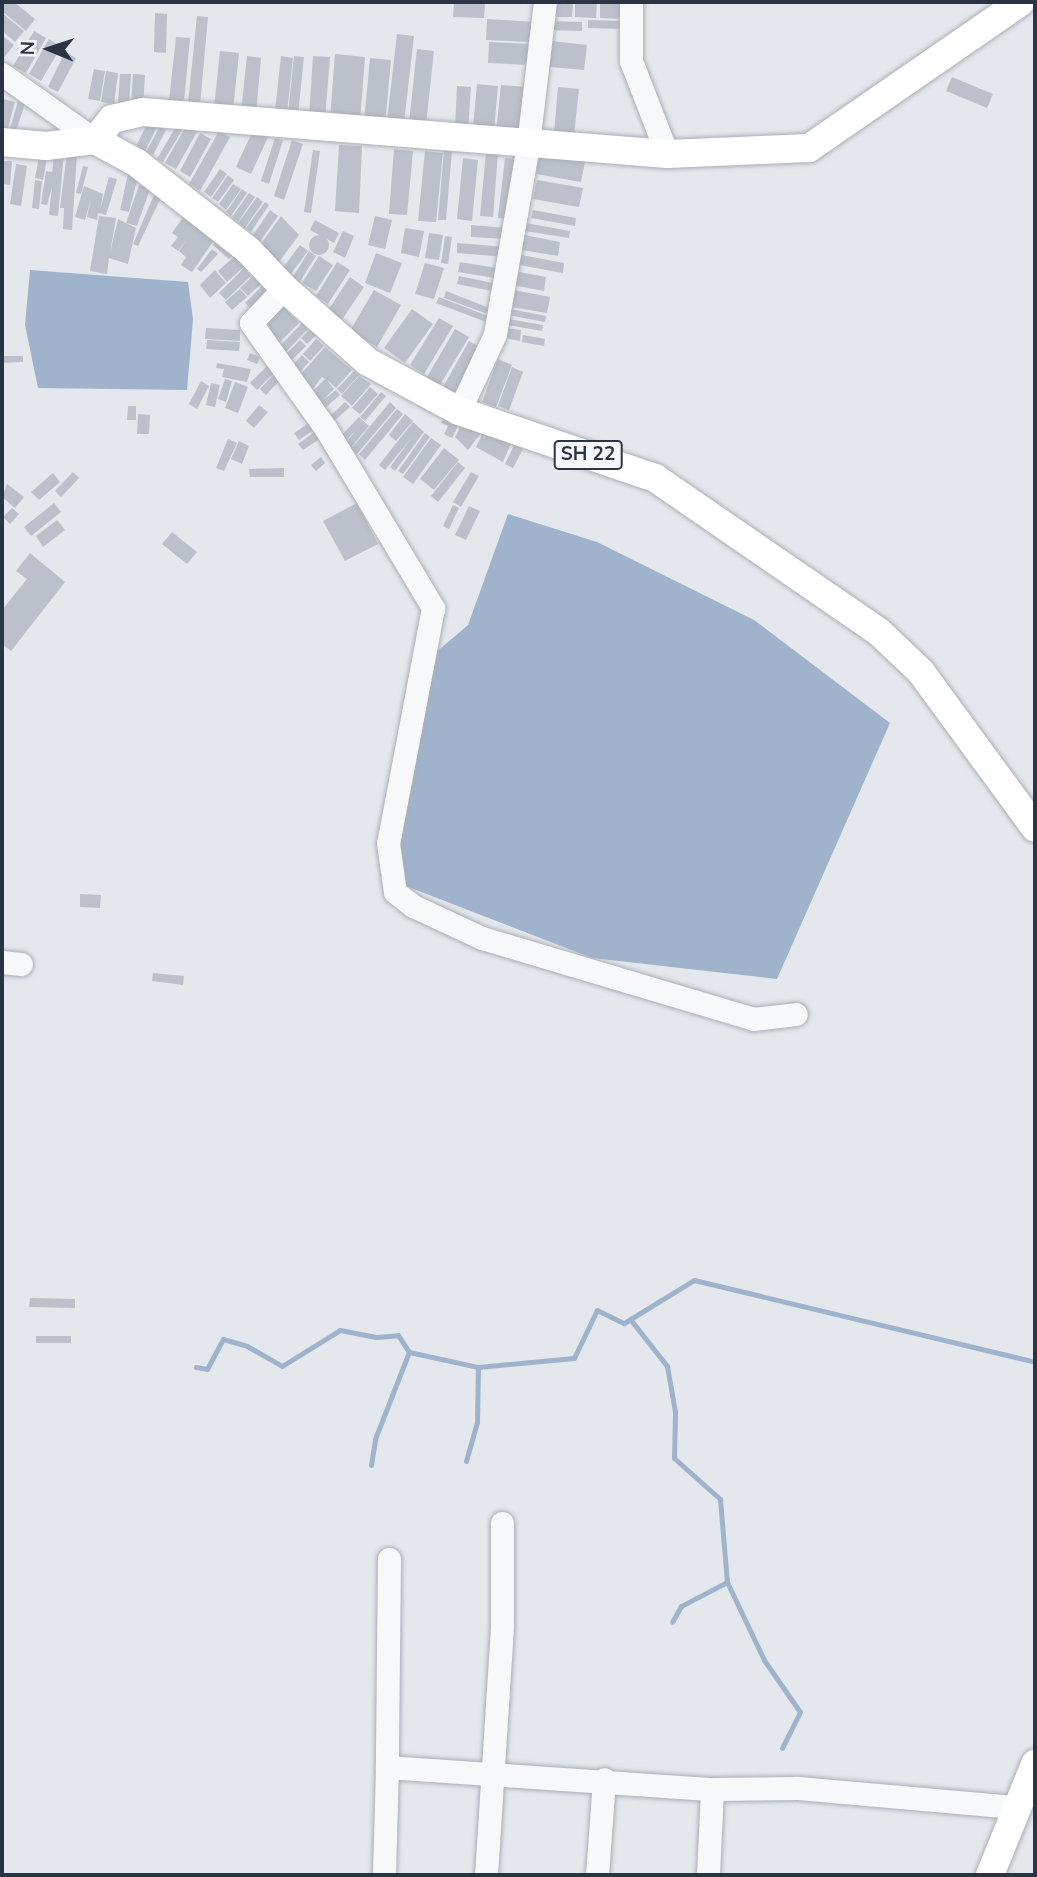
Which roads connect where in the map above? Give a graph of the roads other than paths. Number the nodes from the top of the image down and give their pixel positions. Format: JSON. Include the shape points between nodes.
{"nodes":[{"id":1,"x":545,"y":2,"type":"edge"},
{"id":2,"x":632,"y":2,"type":"edge"},
{"id":3,"x":1021,"y":2,"type":"edge"},
{"id":4,"x":2,"y":74,"type":"edge"},
{"id":5,"x":95,"y":140,"type":"junction"},
{"id":6,"x":2,"y":142,"type":"edge"},
{"id":7,"x":528,"y":144,"type":"junction"},
{"id":8,"x":667,"y":154,"type":"junction"},
{"id":9,"x":284,"y":288,"type":"junction"},
{"id":10,"x":458,"y":411,"type":"junction"},
{"id":11,"x":1035,"y":828,"type":"edge"},
{"id":12,"x":796,"y":1014,"type":"dead end"},
{"id":13,"x":502,"y":1523,"type":"dead end"},
{"id":14,"x":389,"y":1559,"type":"dead end"},
{"id":15,"x":1035,"y":1764,"type":"edge"},
{"id":16,"x":387,"y":1766,"type":"junction"},
{"id":17,"x":493,"y":1774,"type":"junction"},
{"id":18,"x":604,"y":1779,"type":"junction"},
{"id":19,"x":712,"y":1789,"type":"junction"},
{"id":20,"x":1017,"y":1807,"type":"junction"},
{"id":21,"x":384,"y":1875,"type":"edge"},
{"id":22,"x":486,"y":1875,"type":"edge"},
{"id":23,"x":597,"y":1875,"type":"edge"},
{"id":24,"x":708,"y":1875,"type":"edge"},
{"id":25,"x":990,"y":1875,"type":"edge"}],
"edges":[{"from":1,"to":7,"type":"street"},
{"from":2,"to":8,"type":"street","via":[[631,61]]},
{"from":3,"to":8,"type":"main road","via":[[809,148]]},
{"from":4,"to":5,"type":"street"},
{"from":5,"to":6,"type":"main road","via":[[46,146]]},
{"from":5,"to":7,"type":"main road","via":[[112,119],[143,112]]},
{"from":5,"to":9,"type":"main road","number":"SH 22","via":[[137,163],[228,234]]},
{"from":7,"to":8,"type":"main road"},
{"from":7,"to":10,"type":"street","via":[[495,334]]},
{"from":9,"to":10,"type":"main road","number":"SH 22","via":[[368,362]]},
{"from":9,"to":12,"type":"street","via":[[251,323],[326,429],[433,608],[388,843],[395,892],[413,906],[482,938],[753,1019]]},
{"from":10,"to":11,"type":"main road","number":"SH 22","via":[[655,478],[878,631],[921,672]]},
{"from":13,"to":17,"type":"street","via":[[502,1626]]},
{"from":14,"to":16,"type":"street"},
{"from":15,"to":20,"type":"main road"},
{"from":16,"to":17,"type":"street"},
{"from":16,"to":21,"type":"street"},
{"from":17,"to":18,"type":"street"},
{"from":17,"to":22,"type":"street"},
{"from":18,"to":19,"type":"street"},
{"from":18,"to":23,"type":"street"},
{"from":19,"to":20,"type":"street","via":[[798,1788]]},
{"from":19,"to":24,"type":"street"},
{"from":20,"to":25,"type":"main road"}]}
